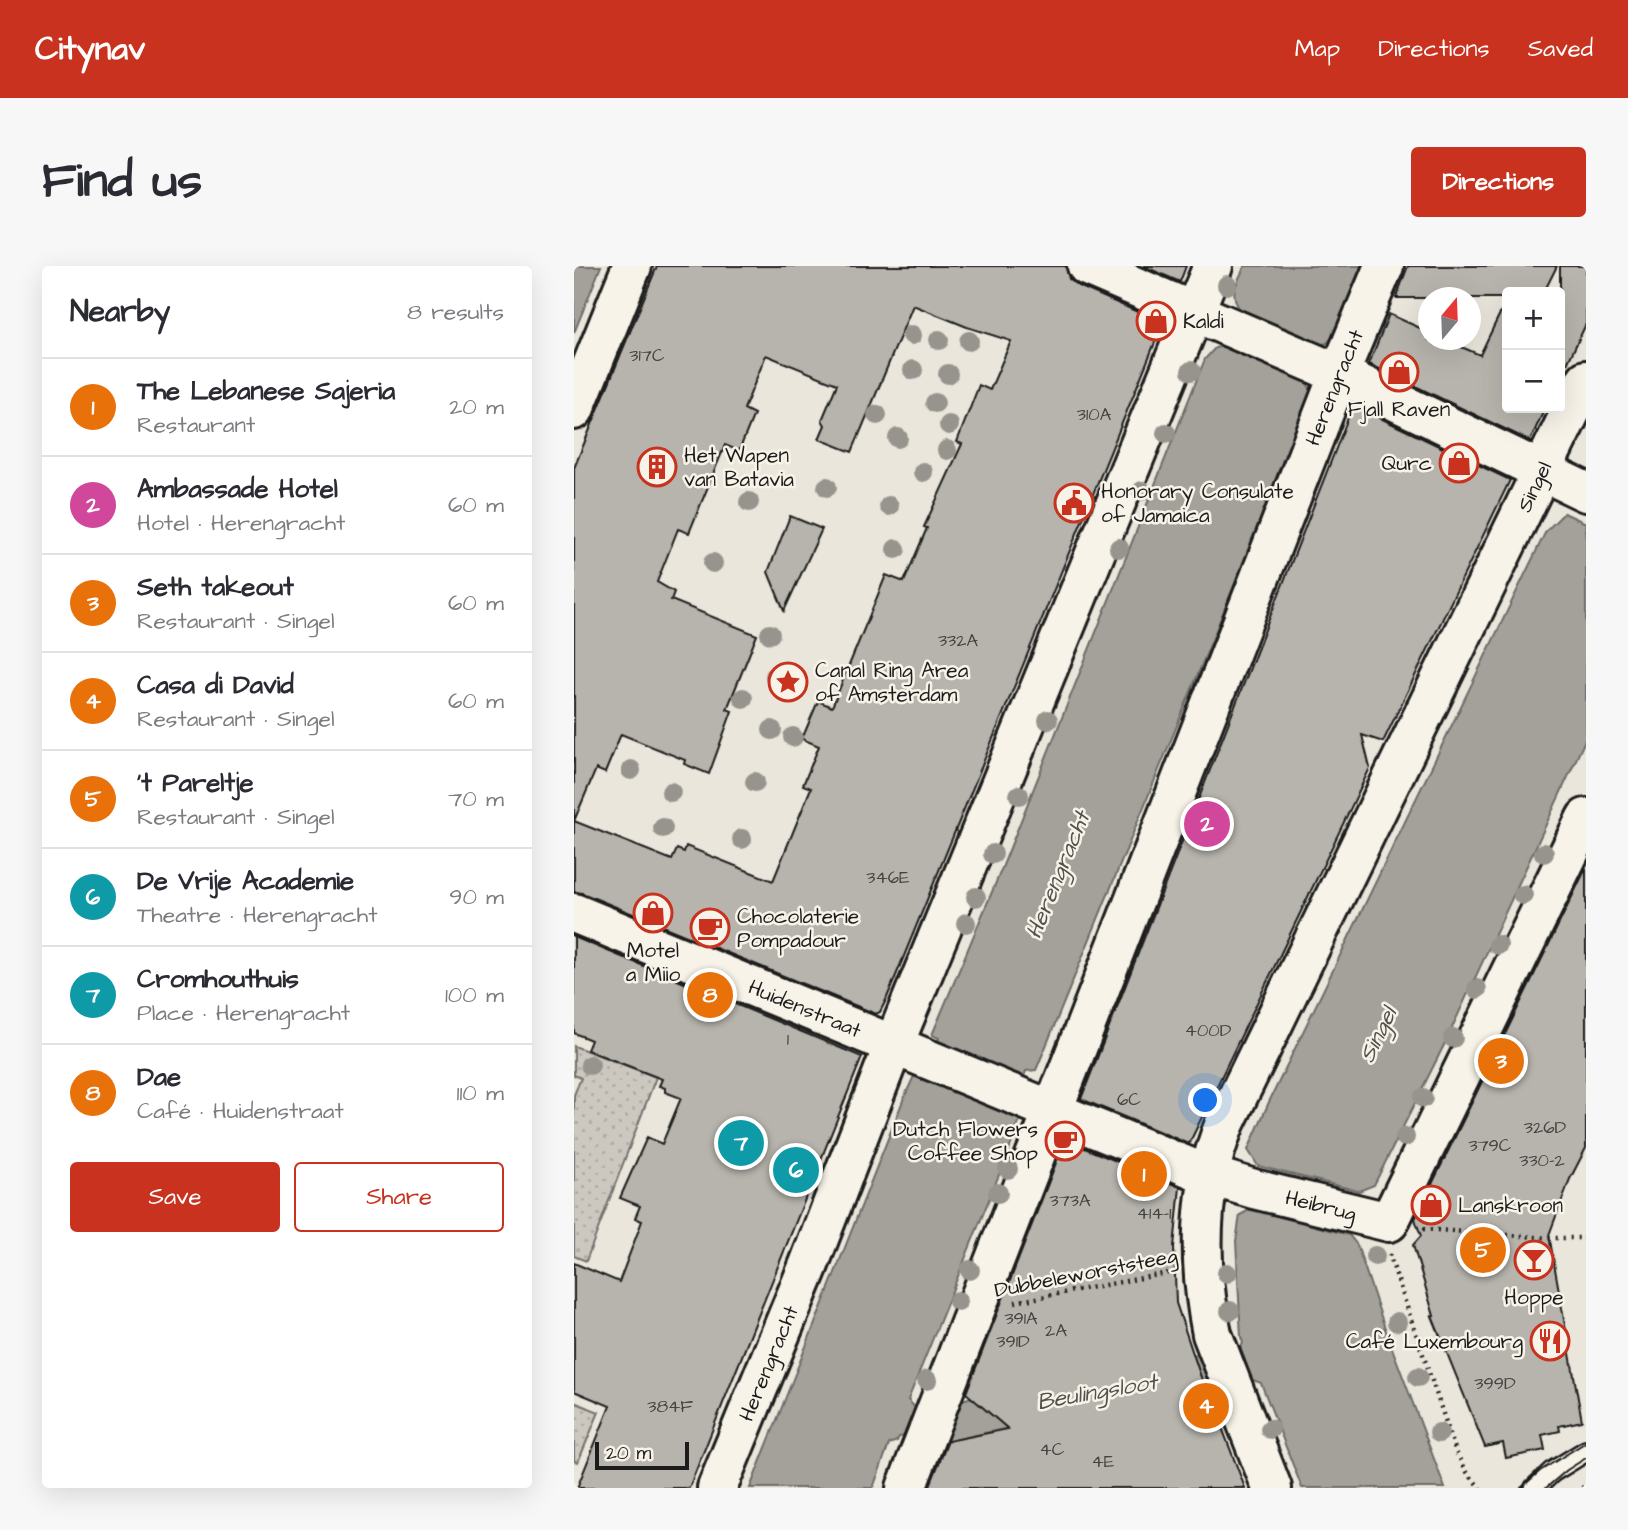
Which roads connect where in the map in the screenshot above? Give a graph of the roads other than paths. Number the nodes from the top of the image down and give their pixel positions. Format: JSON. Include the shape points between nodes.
{"nodes":[{"id":1,"x":632,"y":266,"type":"edge"},
{"id":2,"x":1087,"y":266,"type":"edge"},
{"id":3,"x":1213,"y":266,"type":"edge"},
{"id":4,"x":1384,"y":266,"type":"edge"},
{"id":5,"x":1195,"y":311,"type":"junction"},
{"id":6,"x":1326,"y":368,"type":"junction"},
{"id":7,"x":1586,"y":380,"type":"edge"},
{"id":8,"x":574,"y":410,"type":"edge"},
{"id":9,"x":1568,"y":483,"type":"edge"},
{"id":10,"x":1586,"y":818,"type":"edge"},
{"id":11,"x":574,"y":913,"type":"edge"},
{"id":12,"x":907,"y":1049,"type":"junction"},
{"id":13,"x":1039,"y":1103,"type":"junction"},
{"id":14,"x":1208,"y":1175,"type":"junction"},
{"id":15,"x":1586,"y":1451,"type":"edge"},
{"id":16,"x":717,"y":1488,"type":"edge"},
{"id":17,"x":906,"y":1488,"type":"edge"},
{"id":18,"x":1272,"y":1488,"type":"edge"},
{"id":19,"x":1535,"y":1488,"type":"edge"}],
"edges":[{"from":1,"to":8,"type":"street"},
{"from":2,"to":5,"type":"street"},
{"from":3,"to":5,"type":"street","name":"Herengracht"},
{"from":4,"to":6,"type":"street","name":"Herengracht"},
{"from":5,"to":6,"type":"street"},
{"from":5,"to":12,"type":"street","name":"Herengracht"},
{"from":6,"to":9,"type":"street"},
{"from":6,"to":13,"type":"street","name":"Herengracht"},
{"from":7,"to":9,"type":"street","name":"Singel"},
{"from":9,"to":14,"type":"street","name":"Singel","via":[[1225,1123]]},
{"from":10,"to":14,"type":"street","name":"Heibrug","via":[[1372,1218]]},
{"from":11,"to":12,"type":"street","name":"Huidenstraat"},
{"from":12,"to":13,"type":"street","name":"Huidenstraat"},
{"from":12,"to":16,"type":"street","name":"Herengracht","via":[[808,1267]]},
{"from":13,"to":14,"type":"street","name":"Heibrug"},
{"from":13,"to":17,"type":"street","name":"Herengracht","via":[[973,1310]]},
{"from":14,"to":18,"type":"street","name":"Singel","via":[[1203,1234],[1209,1317]]},
{"from":15,"to":19,"type":"lane"}]}
